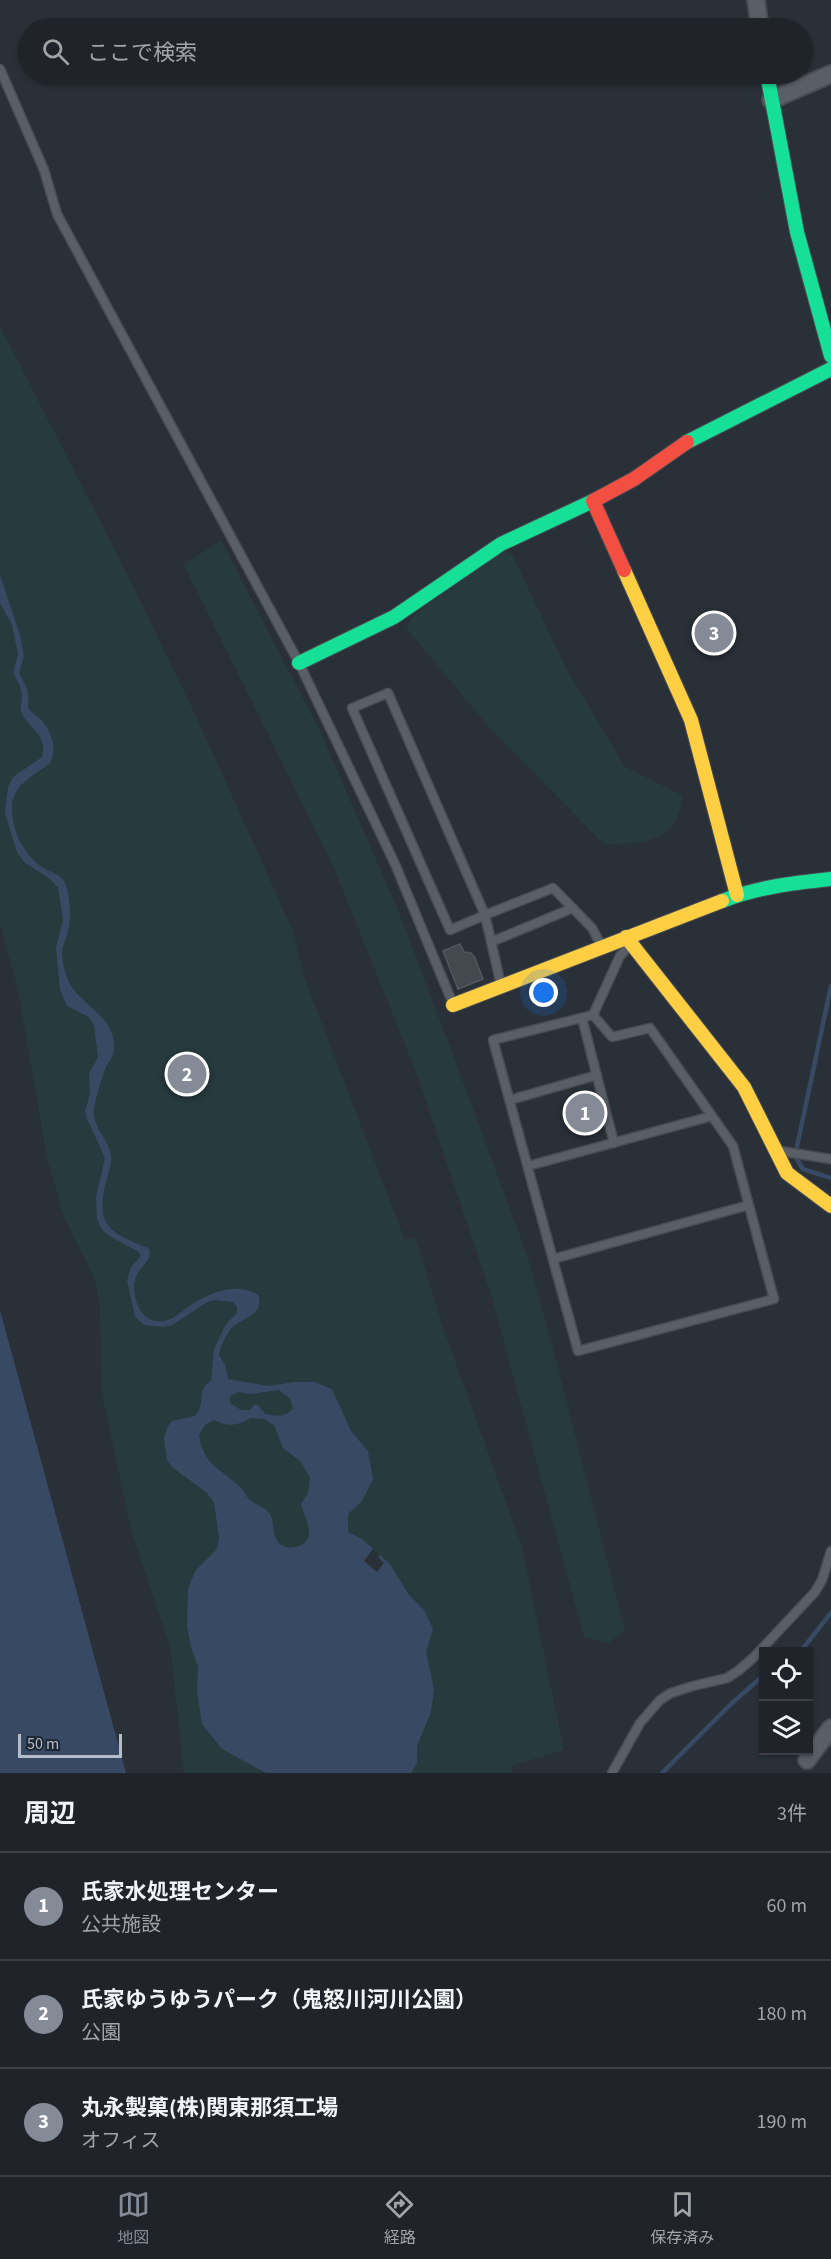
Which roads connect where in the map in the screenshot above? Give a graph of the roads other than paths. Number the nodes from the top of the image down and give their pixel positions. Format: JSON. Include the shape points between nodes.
{"nodes":[{"id":1,"x":756,"y":0,"type":"edge"},
{"id":2,"x":759,"y":18,"type":"edge"},
{"id":3,"x":0,"y":69,"type":"edge"},
{"id":4,"x":831,"y":74,"type":"edge"},
{"id":5,"x":813,"y":82,"type":"edge"},
{"id":6,"x":769,"y":84,"type":"edge"},
{"id":7,"x":808,"y":84,"type":"edge"},
{"id":8,"x":771,"y":100,"type":"junction"},
{"id":9,"x":831,"y":356,"type":"edge"},
{"id":10,"x":831,"y":369,"type":"edge"},
{"id":11,"x":593,"y":501,"type":"junction"},
{"id":12,"x":299,"y":663,"type":"junction"},
{"id":13,"x":831,"y":879,"type":"edge"},
{"id":14,"x":737,"y":895,"type":"junction"},
{"id":15,"x":573,"y":908,"type":"junction"},
{"id":16,"x":485,"y":915,"type":"junction"},
{"id":17,"x":628,"y":941,"type":"junction"},
{"id":18,"x":491,"y":942,"type":"junction"},
{"id":19,"x":602,"y":947,"type":"junction"},
{"id":20,"x":501,"y":986,"type":"junction"},
{"id":21,"x":453,"y":1005,"type":"joint"},
{"id":22,"x":593,"y":1014,"type":"junction"},
{"id":23,"x":582,"y":1017,"type":"junction"},
{"id":24,"x":597,"y":1076,"type":"junction"},
{"id":25,"x":510,"y":1100,"type":"junction"},
{"id":26,"x":712,"y":1116,"type":"junction"},
{"id":27,"x":615,"y":1143,"type":"junction"},
{"id":28,"x":782,"y":1151,"type":"junction"},
{"id":29,"x":831,"y":1159,"type":"edge"},
{"id":30,"x":528,"y":1166,"type":"junction"},
{"id":31,"x":749,"y":1205,"type":"junction"},
{"id":32,"x":831,"y":1206,"type":"edge"},
{"id":33,"x":553,"y":1259,"type":"junction"},
{"id":34,"x":831,"y":1551,"type":"edge"},
{"id":35,"x":831,"y":1728,"type":"edge"},
{"id":36,"x":807,"y":1760,"type":"dead end"},
{"id":37,"x":612,"y":1773,"type":"edge"}],
"edges":[{"from":1,"to":2,"type":"street"},
{"from":3,"to":12,"type":"lane","via":[[44,170],[57,214]]},
{"from":4,"to":5,"type":"street"},
{"from":6,"to":8,"type":"street"},
{"from":7,"to":8,"type":"street"},
{"from":8,"to":9,"type":"street","via":[[797,232]]},
{"from":10,"to":11,"type":"street","via":[[682,445],[634,479]]},
{"from":11,"to":12,"type":"street","via":[[501,544],[394,617]]},
{"from":11,"to":14,"type":"street","via":[[691,720]]},
{"from":12,"to":21,"type":"lane","via":[[395,864]]},
{"from":13,"to":14,"type":"street","via":[[783,884]]},
{"from":14,"to":17,"type":"street"},
{"from":15,"to":16,"type":"lane","via":[[553,888]]},
{"from":15,"to":18,"type":"lane"},
{"from":15,"to":19,"type":"lane","via":[[592,928]]},
{"from":16,"to":16,"type":"lane","via":[[450,930],[352,708],[388,693]]},
{"from":16,"to":18,"type":"lane"},
{"from":17,"to":19,"type":"street"},
{"from":17,"to":22,"type":"lane"},
{"from":17,"to":28,"type":"street","via":[[738,1080]]},
{"from":18,"to":20,"type":"lane"},
{"from":19,"to":20,"type":"street"},
{"from":20,"to":21,"type":"street"},
{"from":22,"to":23,"type":"lane"},
{"from":22,"to":26,"type":"lane","via":[[612,1037],[650,1028]]},
{"from":23,"to":24,"type":"lane"},
{"from":23,"to":25,"type":"lane","via":[[493,1040]]},
{"from":24,"to":25,"type":"lane"},
{"from":24,"to":27,"type":"lane"},
{"from":25,"to":30,"type":"lane"},
{"from":26,"to":27,"type":"lane"},
{"from":26,"to":31,"type":"lane","via":[[733,1146]]},
{"from":27,"to":30,"type":"lane"},
{"from":28,"to":29,"type":"lane"},
{"from":28,"to":32,"type":"street","via":[[787,1173]]},
{"from":30,"to":33,"type":"lane"},
{"from":31,"to":33,"type":"lane"},
{"from":31,"to":33,"type":"lane","via":[[774,1299],[578,1351]]},
{"from":34,"to":37,"type":"lane","via":[[815,1592],[754,1657],[727,1678],[671,1693],[660,1700],[640,1723]]},
{"from":35,"to":36,"type":"street"}]}
